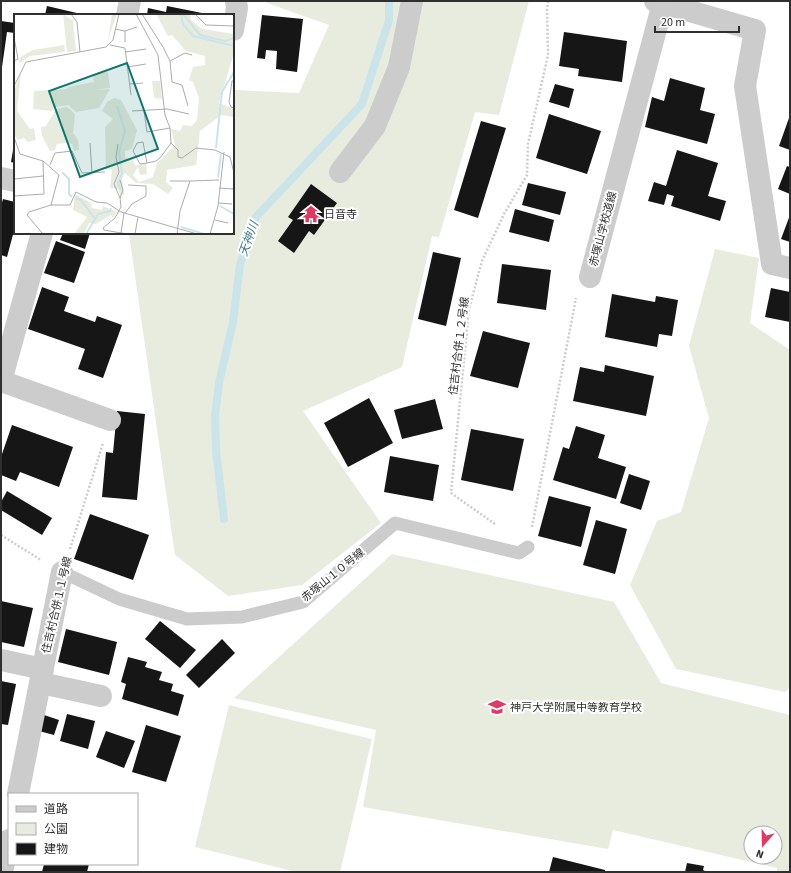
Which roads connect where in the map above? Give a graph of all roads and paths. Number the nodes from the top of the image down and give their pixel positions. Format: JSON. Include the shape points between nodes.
{"nodes":[{"id":1,"x":130,"y":1,"type":"edge"},
{"id":2,"x":236,"y":1,"type":"edge"},
{"id":3,"x":412,"y":1,"type":"edge"},
{"id":4,"x":548,"y":1,"type":"edge"},
{"id":5,"x":659,"y":2,"type":"edge"},
{"id":6,"x":127,"y":14,"type":"edge"},
{"id":7,"x":234,"y":24,"type":"edge"},
{"id":8,"x":340,"y":172,"type":"dead end"},
{"id":9,"x":1,"y":178,"type":"edge"},
{"id":10,"x":14,"y":181,"type":"edge"},
{"id":11,"x":42,"y":234,"type":"edge"},
{"id":12,"x":790,"y":268,"type":"edge"},
{"id":13,"x":590,"y":277,"type":"joint"},
{"id":14,"x":1,"y":381,"type":"edge"},
{"id":15,"x":110,"y":420,"type":"joint"},
{"id":16,"x":496,"y":524,"type":"dead end"},
{"id":17,"x":1,"y":535,"type":"edge"},
{"id":18,"x":528,"y":547,"type":"joint"},
{"id":19,"x":62,"y":572,"type":"junction"},
{"id":20,"x":1,"y":660,"type":"edge"},
{"id":21,"x":42,"y":676,"type":"junction"},
{"id":22,"x":101,"y":696,"type":"dead end"},
{"id":23,"x":18,"y":793,"type":"edge"},
{"id":24,"x":8,"y":845,"type":"edge"},
{"id":25,"x":2,"y":872,"type":"edge"}],
"edges":[{"from":1,"to":6,"type":"street"},
{"from":2,"to":7,"type":"street"},
{"from":3,"to":8,"type":"street","via":[[399,66],[375,126]]},
{"from":4,"to":16,"type":"path","name":"住吉村合併１２号線","via":[[548,55],[528,144],[527,175],[504,214],[482,261],[468,316],[451,493]]},
{"from":5,"to":12,"type":"street","name":"赤塚山学校道線","via":[[755,30],[746,86],[772,264]]},
{"from":5,"to":13,"type":"street","name":"赤塚山学校道線"},
{"from":9,"to":10,"type":"street"},
{"from":11,"to":14,"type":"street"},
{"from":13,"to":18,"type":"path","name":"赤塚山学校道線","via":[[577,292]]},
{"from":14,"to":15,"type":"street"},
{"from":15,"to":19,"type":"path","name":"住吉村合併１１号線"},
{"from":17,"to":19,"type":"path"},
{"from":18,"to":19,"type":"lane","name":"赤塚山１０号線","via":[[519,553],[395,523],[303,602],[242,617],[187,619],[119,599]]},
{"from":19,"to":21,"type":"street","name":"住吉村合併１１号線"},
{"from":20,"to":21,"type":"street"},
{"from":21,"to":22,"type":"street"},
{"from":21,"to":23,"type":"street","name":"住吉村合併１１号線"},
{"from":24,"to":25,"type":"street"}]}
